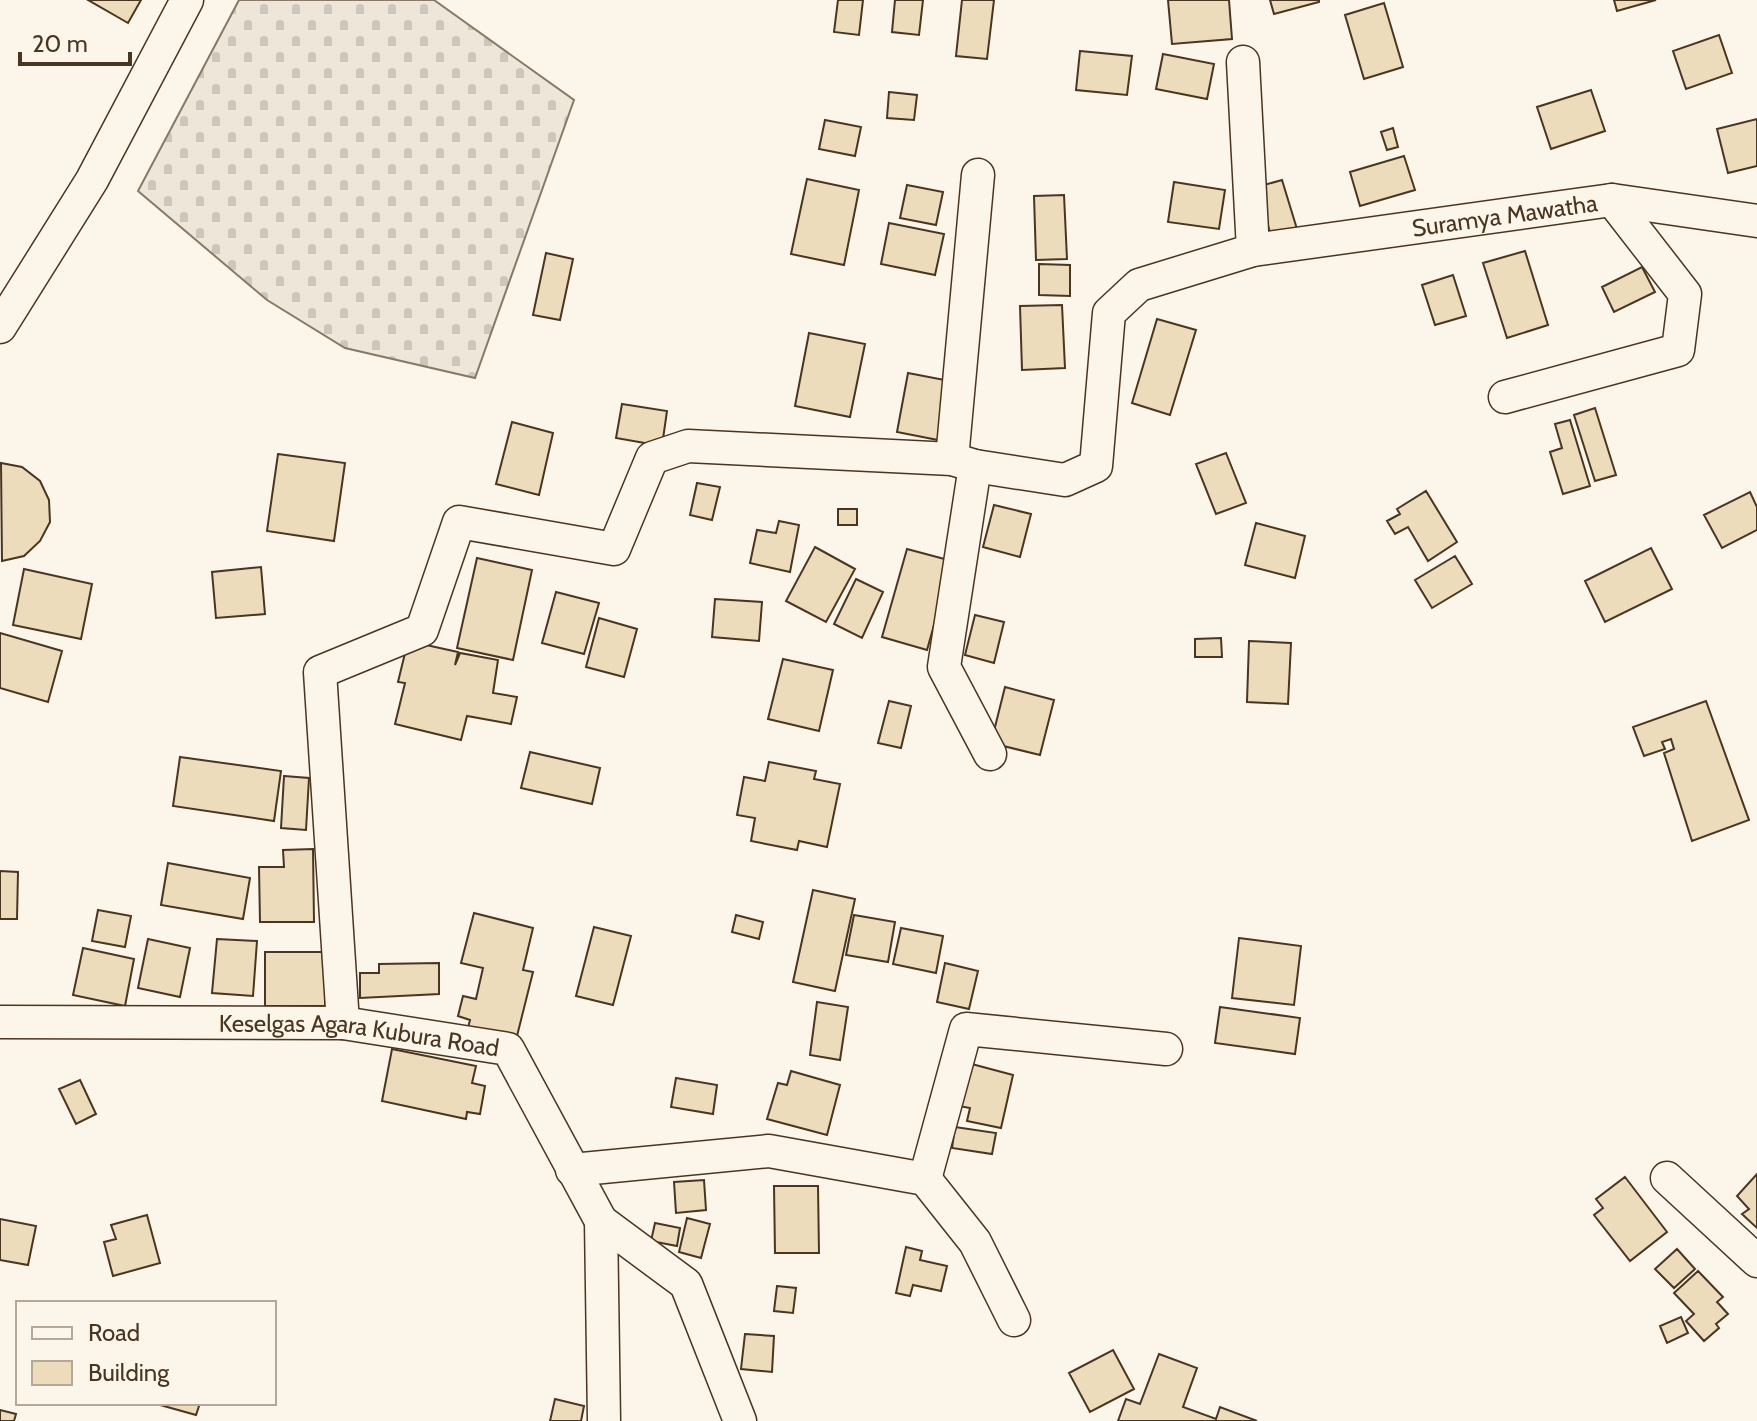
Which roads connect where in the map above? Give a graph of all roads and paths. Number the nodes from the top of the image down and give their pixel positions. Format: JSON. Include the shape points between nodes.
{"nodes":[{"id":1,"x":187,"y":0,"type":"edge"},
{"id":2,"x":1243,"y":62,"type":"dead end"},
{"id":3,"x":978,"y":175,"type":"dead end"},
{"id":4,"x":1612,"y":200,"type":"junction"},
{"id":5,"x":1757,"y":221,"type":"edge"},
{"id":6,"x":1253,"y":250,"type":"junction"},
{"id":7,"x":0,"y":327,"type":"edge"},
{"id":8,"x":1505,"y":397,"type":"dead end"},
{"id":9,"x":964,"y":462,"type":"junction"},
{"id":10,"x":990,"y":754,"type":"dead end"},
{"id":11,"x":0,"y":1022,"type":"edge"},
{"id":12,"x":343,"y":1023,"type":"junction"},
{"id":13,"x":1166,"y":1049,"type":"dead end"},
{"id":14,"x":572,"y":1170,"type":"junction"},
{"id":15,"x":1667,"y":1178,"type":"dead end"},
{"id":16,"x":925,"y":1179,"type":"junction"},
{"id":17,"x":601,"y":1221,"type":"junction"},
{"id":18,"x":1757,"y":1261,"type":"edge"},
{"id":19,"x":1014,"y":1320,"type":"dead end"},
{"id":20,"x":604,"y":1421,"type":"edge"},
{"id":21,"x":740,"y":1421,"type":"edge"}],
"edges":[{"from":1,"to":7,"type":"street","via":[[92,180]]},
{"from":2,"to":6,"type":"street"},
{"from":3,"to":9,"type":"street"},
{"from":4,"to":5,"type":"street","name":"Suramya Mawatha"},
{"from":4,"to":6,"type":"street","name":"Suramya Mawatha"},
{"from":4,"to":8,"type":"street","via":[[1685,294],[1678,350]]},
{"from":6,"to":9,"type":"street","name":"Suramya Mawatha","via":[[1139,285],[1109,313],[1096,466],[1065,480]]},
{"from":9,"to":10,"type":"street","via":[[944,667]]},
{"from":9,"to":12,"type":"street","via":[[688,446],[652,458],[614,549],[459,522],[422,630],[320,672]]},
{"from":11,"to":12,"type":"street","name":"Keselgas Agara Kubura Road"},
{"from":12,"to":14,"type":"street","name":"Keselgas Agara Kubura Road","via":[[508,1049]]},
{"from":13,"to":16,"type":"street","via":[[966,1029]]},
{"from":14,"to":16,"type":"street","via":[[769,1151]]},
{"from":14,"to":17,"type":"street","name":"Keselgas Agara Kubura Road"},
{"from":15,"to":18,"type":"street"},
{"from":16,"to":19,"type":"street","via":[[975,1242]]},
{"from":17,"to":20,"type":"street"},
{"from":17,"to":21,"type":"street","name":"Keselgas Agara Kubura Road","via":[[686,1284]]}]}
